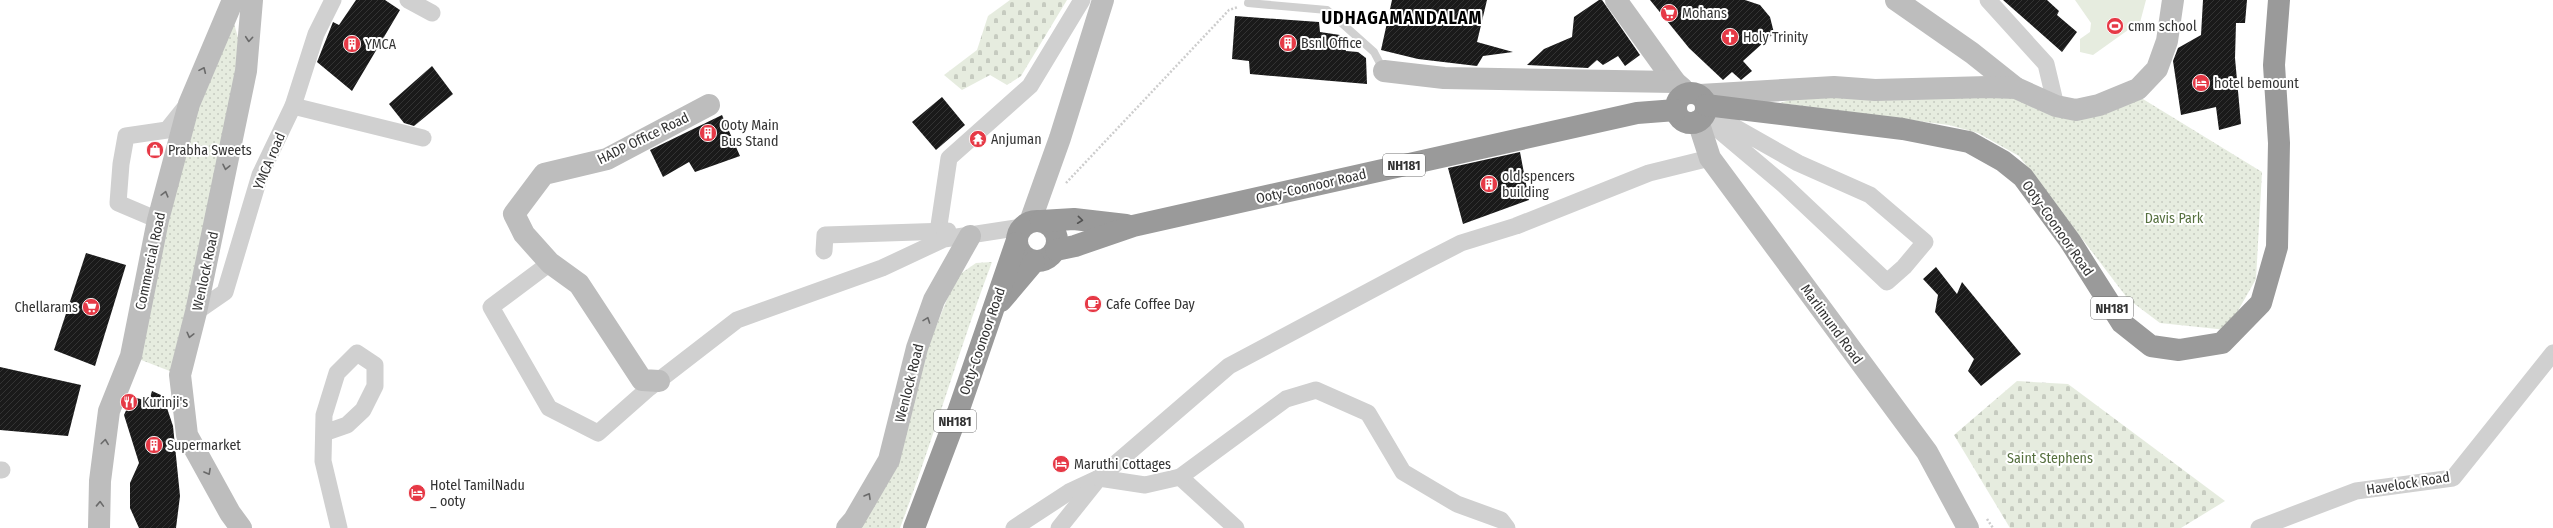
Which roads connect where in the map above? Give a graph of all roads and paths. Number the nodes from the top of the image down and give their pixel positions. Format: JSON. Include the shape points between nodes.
{"nodes":[{"id":1,"x":233,"y":0,"type":"edge"},
{"id":2,"x":252,"y":0,"type":"edge"},
{"id":3,"x":333,"y":0,"type":"edge"},
{"id":4,"x":408,"y":0,"type":"edge"},
{"id":5,"x":1082,"y":0,"type":"edge"},
{"id":6,"x":1103,"y":0,"type":"edge"},
{"id":7,"x":1616,"y":0,"type":"edge"},
{"id":8,"x":1896,"y":0,"type":"edge"},
{"id":9,"x":1988,"y":0,"type":"edge"},
{"id":10,"x":2173,"y":0,"type":"edge"},
{"id":11,"x":2279,"y":0,"type":"edge"},
{"id":12,"x":1248,"y":3,"type":"dead end"},
{"id":13,"x":1229,"y":10,"type":"dead end"},
{"id":14,"x":432,"y":13,"type":"dead end"},
{"id":15,"x":1384,"y":71,"type":"joint"},
{"id":16,"x":2016,"y":88,"type":"junction"},
{"id":17,"x":189,"y":104,"type":"junction"},
{"id":18,"x":1694,"y":104,"type":"junction"},
{"id":19,"x":709,"y":105,"type":"dead end"},
{"id":20,"x":293,"y":106,"type":"junction"},
{"id":21,"x":2056,"y":106,"type":"junction"},
{"id":22,"x":423,"y":138,"type":"dead end"},
{"id":23,"x":1710,"y":158,"type":"junction"},
{"id":24,"x":1064,"y":185,"type":"dead end"},
{"id":25,"x":158,"y":220,"type":"junction"},
{"id":26,"x":1133,"y":226,"type":"junction"},
{"id":27,"x":1027,"y":228,"type":"junction"},
{"id":28,"x":938,"y":232,"type":"junction"},
{"id":29,"x":970,"y":236,"type":"junction"},
{"id":30,"x":1056,"y":250,"type":"junction"},
{"id":31,"x":824,"y":251,"type":"dead end"},
{"id":32,"x":1034,"y":262,"type":"junction"},
{"id":33,"x":550,"y":263,"type":"junction"},
{"id":34,"x":196,"y":312,"type":"junction"},
{"id":35,"x":992,"y":313,"type":"junction"},
{"id":36,"x":2553,"y":353,"type":"edge"},
{"id":37,"x":659,"y":381,"type":"junction"},
{"id":38,"x":324,"y":434,"type":"dead end"},
{"id":39,"x":1180,"y":477,"type":"junction"},
{"id":40,"x":1099,"y":478,"type":"junction"},
{"id":41,"x":99,"y":528,"type":"edge"},
{"id":42,"x":241,"y":528,"type":"edge"},
{"id":43,"x":339,"y":528,"type":"edge"},
{"id":44,"x":847,"y":528,"type":"edge"},
{"id":45,"x":914,"y":528,"type":"edge"},
{"id":46,"x":1014,"y":528,"type":"edge"},
{"id":47,"x":1059,"y":528,"type":"edge"},
{"id":48,"x":1236,"y":528,"type":"edge"},
{"id":49,"x":1507,"y":528,"type":"edge"},
{"id":50,"x":1968,"y":528,"type":"edge"},
{"id":51,"x":2259,"y":528,"type":"edge"}],
"edges":[{"from":17,"to":1,"type":"street","name":"Commercial Road","one_way":true},
{"from":2,"to":34,"type":"street","name":"Wenlock Road","one_way":true,"via":[[246,71]]},
{"from":3,"to":20,"type":"street","name":"YMCA road","via":[[316,34]]},
{"from":4,"to":14,"type":"street"},
{"from":5,"to":28,"type":"street","via":[[1030,86],[950,158]]},
{"from":6,"to":27,"type":"street","via":[[1060,138]]},
{"from":7,"to":18,"type":"street","name":"Marlimund Road"},
{"from":8,"to":16,"type":"street","via":[[1972,53]]},
{"from":9,"to":21,"type":"street","via":[[2046,64]]},
{"from":10,"to":21,"type":"street","via":[[2167,41],[2156,69],[2138,89],[2076,110]]},
{"from":11,"to":18,"type":"highway","name":"Ooty-Coonoor Road","number":"NH181","via":[[2274,65],[2279,143],[2276,247],[2261,303],[2222,343],[2179,350],[2151,346],[2122,323],[2070,241],[2023,177],[2003,161],[1969,142],[1903,129]]},
{"from":12,"to":15,"type":"lane","via":[[1327,10],[1374,52]]},
{"from":13,"to":24,"type":"path"},
{"from":15,"to":18,"type":"street"},
{"from":16,"to":18,"type":"street","via":[[1957,86],[1875,90],[1834,87]]},
{"from":16,"to":21,"type":"street"},
{"from":25,"to":17,"type":"street","name":"Commercial Road","one_way":true},
{"from":17,"to":25,"type":"street","via":[[167,130],[126,136],[118,203]]},
{"from":18,"to":18,"type":"street","via":[[1798,163],[1870,195],[1925,242],[1887,282]]},
{"from":18,"to":23,"type":"street","name":"Marlimund Road"},
{"from":18,"to":26,"type":"highway","name":"Ooty-Coonoor Road","number":"NH181","via":[[1637,113]]},
{"from":19,"to":33,"type":"street","name":"HADP Office Road","via":[[607,159],[544,174],[514,214],[524,234]]},
{"from":20,"to":22,"type":"street"},
{"from":20,"to":34,"type":"street","name":"YMCA road","via":[[260,175],[225,292]]},
{"from":23,"to":40,"type":"street","via":[[1649,173],[1516,226],[1461,243],[1424,262],[1229,366]]},
{"from":23,"to":50,"type":"street","name":"Marlimund Road","via":[[1927,452]]},
{"from":41,"to":25,"type":"street","name":"Commercial Road","one_way":true,"via":[[100,480],[109,411],[131,356]]},
{"from":27,"to":26,"type":"highway","name":"Ooty-Coonoor Road","number":"NH181","one_way":true,"via":[[1074,220]]},
{"from":26,"to":30,"type":"highway","name":"Ooty-Coonoor Road","number":"NH181"},
{"from":27,"to":29,"type":"street"},
{"from":27,"to":30,"type":"highway","via":[[1052,227],[1057,236]]},
{"from":27,"to":32,"type":"highway","via":[[1024,258]]},
{"from":27,"to":35,"type":"highway","name":"Ooty-Coonoor Road","number":"NH181"},
{"from":28,"to":29,"type":"street","via":[[948,231]]},
{"from":28,"to":31,"type":"street","via":[[825,235]]},
{"from":29,"to":37,"type":"street","via":[[944,238],[882,268],[737,320]]},
{"from":44,"to":29,"type":"street","name":"Wenlock Road","one_way":true,"via":[[889,460],[917,348],[934,300]]},
{"from":30,"to":32,"type":"highway","number":"NH181","via":[[1048,260]]},
{"from":32,"to":35,"type":"highway","number":"NH181"},
{"from":33,"to":37,"type":"street","name":"HADP Office Road","via":[[579,284],[642,380]]},
{"from":33,"to":37,"type":"street","via":[[491,308],[550,408],[598,433]]},
{"from":34,"to":42,"type":"street","name":"Wenlock Road","one_way":true,"via":[[180,375],[187,435]]},
{"from":35,"to":45,"type":"highway","name":"Ooty-Coonoor Road","number":"NH181"},
{"from":36,"to":51,"type":"street","name":"Havelock Road","via":[[2454,478],[2356,491]]},
{"from":38,"to":43,"type":"street","via":[[323,461]]},
{"from":39,"to":40,"type":"street","via":[[1145,485]]},
{"from":39,"to":48,"type":"street"},
{"from":39,"to":49,"type":"street","via":[[1286,400],[1316,390],[1368,413],[1403,472],[1457,504],[1501,520]]},
{"from":40,"to":46,"type":"street","via":[[1069,492]]},
{"from":40,"to":47,"type":"street","via":[[1064,518]]}]}
